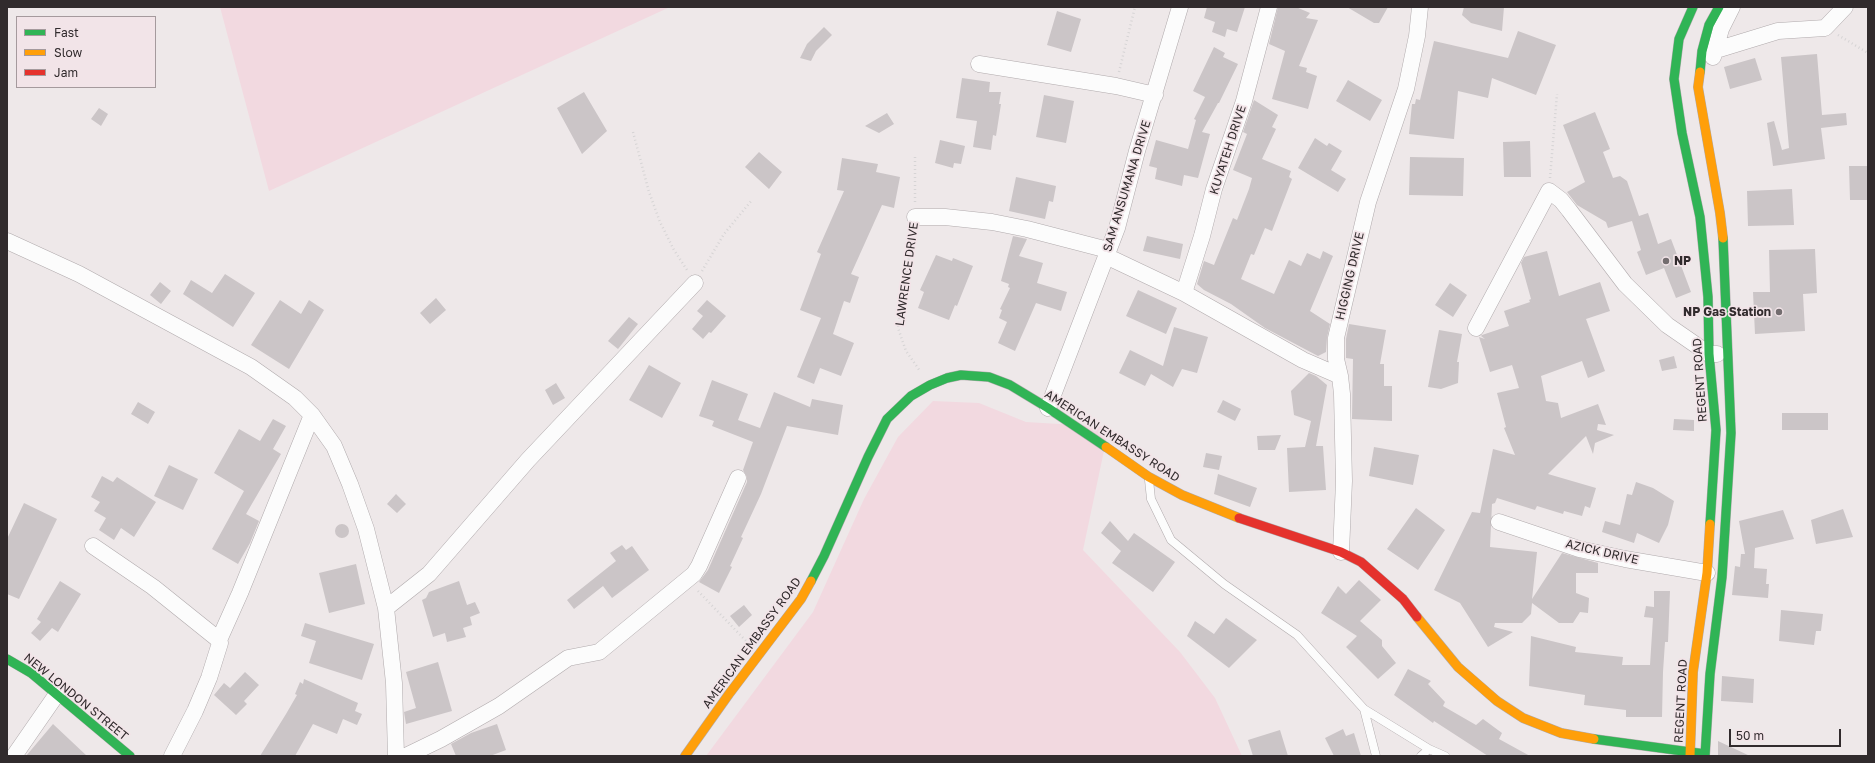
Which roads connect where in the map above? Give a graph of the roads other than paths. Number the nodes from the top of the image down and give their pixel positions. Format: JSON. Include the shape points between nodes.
{"nodes":[{"id":1,"x":1180,"y":7,"type":"edge"},
{"id":2,"x":1269,"y":7,"type":"edge"},
{"id":3,"x":1420,"y":7,"type":"edge"},
{"id":4,"x":1693,"y":7,"type":"edge"},
{"id":5,"x":1719,"y":7,"type":"edge"},
{"id":6,"x":1732,"y":7,"type":"edge"},
{"id":7,"x":1845,"y":7,"type":"edge"},
{"id":8,"x":1716,"y":50,"type":"junction"},
{"id":9,"x":979,"y":64,"type":"dead end"},
{"id":10,"x":1699,"y":74,"type":"junction"},
{"id":11,"x":1155,"y":95,"type":"junction"},
{"id":12,"x":915,"y":217,"type":"road end"},
{"id":13,"x":7,"y":241,"type":"edge"},
{"id":14,"x":1107,"y":253,"type":"junction"},
{"id":15,"x":695,"y":283,"type":"road end"},
{"id":16,"x":1184,"y":293,"type":"junction"},
{"id":17,"x":1476,"y":328,"type":"dead end"},
{"id":18,"x":1709,"y":354,"type":"junction"},
{"id":19,"x":1728,"y":354,"type":"junction"},
{"id":20,"x":1340,"y":376,"type":"junction"},
{"id":21,"x":1048,"y":408,"type":"junction"},
{"id":22,"x":312,"y":415,"type":"junction"},
{"id":23,"x":1149,"y":477,"type":"junction"},
{"id":24,"x":738,"y":478,"type":"dead end"},
{"id":25,"x":1499,"y":522,"type":"dead end"},
{"id":26,"x":93,"y":546,"type":"dead end"},
{"id":27,"x":1341,"y":552,"type":"junction"},
{"id":28,"x":1707,"y":573,"type":"junction"},
{"id":29,"x":386,"y":608,"type":"junction"},
{"id":30,"x":219,"y":640,"type":"junction"},
{"id":31,"x":7,"y":659,"type":"edge"},
{"id":32,"x":57,"y":694,"type":"junction"},
{"id":33,"x":1364,"y":709,"type":"junction"},
{"id":34,"x":1429,"y":749,"type":"junction"},
{"id":35,"x":1690,"y":755,"type":"edge"},
{"id":36,"x":1705,"y":755,"type":"edge"},
{"id":37,"x":14,"y":756,"type":"edge"},
{"id":38,"x":130,"y":756,"type":"edge"},
{"id":39,"x":172,"y":756,"type":"edge"},
{"id":40,"x":396,"y":756,"type":"edge"},
{"id":41,"x":406,"y":756,"type":"edge"},
{"id":42,"x":685,"y":756,"type":"edge"},
{"id":43,"x":1376,"y":756,"type":"edge"},
{"id":44,"x":1421,"y":756,"type":"edge"},
{"id":45,"x":1445,"y":756,"type":"edge"}],
"edges":[{"from":1,"to":11,"type":"street","name":"SAM ANSUMANA DRIVE"},
{"from":2,"to":16,"type":"street","name":"KUYATEH DRIVE","via":[[1244,101],[1214,189]]},
{"from":3,"to":20,"type":"street","name":"HIGGING DRIVE","via":[[1406,89],[1368,202],[1336,338],[1336,359]]},
{"from":4,"to":18,"type":"main road","name":"REGENT ROAD","via":[[1679,39],[1674,79],[1682,133],[1700,217],[1708,297]]},
{"from":5,"to":10,"type":"main road","via":[[1709,25]]},
{"from":6,"to":8,"type":"street","via":[[1721,28]]},
{"from":7,"to":8,"type":"street","via":[[1825,28],[1778,31]]},
{"from":8,"to":10,"type":"street","via":[[1711,61]]},
{"from":9,"to":11,"type":"street","via":[[1116,86]]},
{"from":10,"to":19,"type":"main road","via":[[1700,104],[1720,212]]},
{"from":11,"to":14,"type":"street","name":"SAM ANSUMANA DRIVE","via":[[1117,228]]},
{"from":12,"to":14,"type":"street","via":[[992,222],[1027,229]]},
{"from":13,"to":22,"type":"street","via":[[79,274],[251,367],[295,398]]},
{"from":14,"to":16,"type":"street"},
{"from":14,"to":21,"type":"street","name":"SAM ANSUMANA DRIVE"},
{"from":15,"to":29,"type":"street","via":[[528,460],[429,574]]},
{"from":16,"to":20,"type":"street","via":[[1303,360]]},
{"from":17,"to":18,"type":"street","via":[[1549,191],[1561,200],[1631,289],[1667,325]]},
{"from":18,"to":19,"type":"street"},
{"from":18,"to":28,"type":"main road","name":"REGENT ROAD","via":[[1716,430]]},
{"from":19,"to":36,"type":"main road","via":[[1732,433],[1722,577],[1710,674]]},
{"from":20,"to":27,"type":"street","name":"HIGGING DRIVE","via":[[1344,481]]},
{"from":21,"to":23,"type":"main road","name":"AMERICAN EMBASSY ROAD"},
{"from":21,"to":42,"type":"main road","name":"AMERICAN EMBASSY ROAD","via":[[1010,385],[989,378],[961,375],[930,384],[899,406],[887,419],[813,579],[801,599]]},
{"from":22,"to":29,"type":"street","via":[[334,446],[350,484],[366,529]]},
{"from":22,"to":30,"type":"street"},
{"from":23,"to":27,"type":"main road","name":"AMERICAN EMBASSY ROAD","via":[[1223,513]]},
{"from":23,"to":33,"type":"lane","via":[[1152,499],[1171,540],[1224,584],[1297,635]]},
{"from":24,"to":41,"type":"street","via":[[699,566],[687,580],[599,652],[568,658],[499,706],[441,740]]},
{"from":25,"to":28,"type":"street","name":"AZICK DRIVE","via":[[1579,549],[1625,560]]},
{"from":26,"to":30,"type":"street","via":[[153,587]]},
{"from":27,"to":35,"type":"main road","name":"AMERICAN EMBASSY ROAD","via":[[1360,562],[1403,599],[1458,667],[1479,687],[1524,718],[1576,737]]},
{"from":28,"to":35,"type":"main road","name":"REGENT ROAD","via":[[1693,672]]},
{"from":29,"to":40,"type":"street","via":[[394,683]]},
{"from":30,"to":39,"type":"street","via":[[206,684]]},
{"from":31,"to":32,"type":"main road","name":"NEW LONDON STREET","via":[[31,673]]},
{"from":32,"to":37,"type":"street"},
{"from":32,"to":38,"type":"main road","name":"NEW LONDON STREET"},
{"from":33,"to":34,"type":"lane"},
{"from":33,"to":43,"type":"lane"},
{"from":34,"to":44,"type":"lane"},
{"from":34,"to":45,"type":"lane"},
{"from":35,"to":36,"type":"main road","name":"AMERICAN EMBASSY ROAD"}]}
